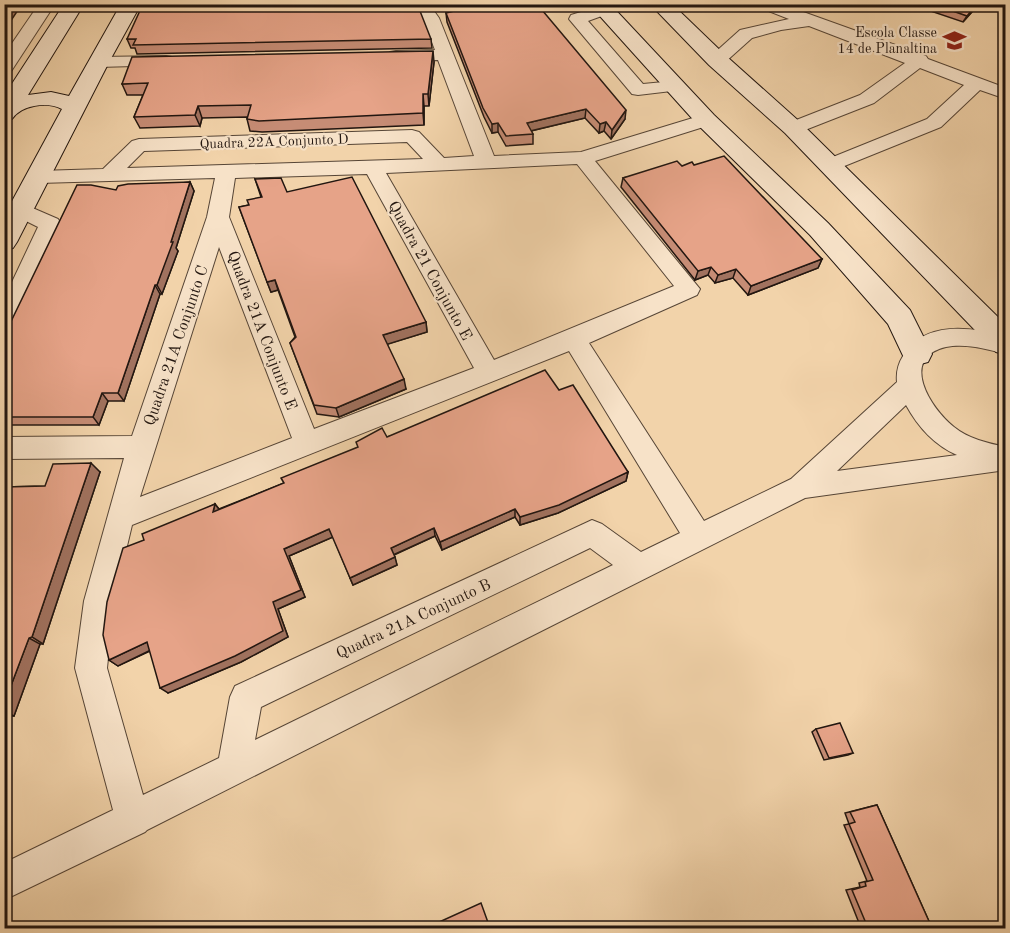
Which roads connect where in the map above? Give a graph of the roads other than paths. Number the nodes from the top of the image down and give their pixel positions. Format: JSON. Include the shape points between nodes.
{"nodes":[{"id":1,"x":47,"y":4,"type":"edge"},
{"id":2,"x":74,"y":4,"type":"edge"},
{"id":3,"x":131,"y":4,"type":"edge"},
{"id":4,"x":660,"y":4,"type":"edge"},
{"id":5,"x":764,"y":4,"type":"edge"},
{"id":6,"x":601,"y":7,"type":"edge"},
{"id":7,"x":425,"y":11,"type":"edge"},
{"id":8,"x":453,"y":14,"type":"edge"},
{"id":9,"x":811,"y":21,"type":"junction"},
{"id":10,"x":443,"y":55,"type":"junction"},
{"id":11,"x":384,"y":56,"type":"edge"},
{"id":12,"x":717,"y":60,"type":"junction"},
{"id":13,"x":920,"y":60,"type":"junction"},
{"id":14,"x":181,"y":61,"type":"edge"},
{"id":15,"x":98,"y":62,"type":"junction"},
{"id":16,"x":4,"y":69,"type":"edge"},
{"id":17,"x":977,"y":83,"type":"junction"},
{"id":18,"x":1005,"y":94,"type":"edge"},
{"id":19,"x":74,"y":107,"type":"junction"},
{"id":20,"x":7,"y":111,"type":"edge"},
{"id":21,"x":706,"y":120,"type":"junction"},
{"id":22,"x":793,"y":128,"type":"junction"},
{"id":23,"x":582,"y":158,"type":"junction"},
{"id":24,"x":486,"y":161,"type":"junction"},
{"id":25,"x":439,"y":164,"type":"junction"},
{"id":26,"x":830,"y":165,"type":"junction"},
{"id":27,"x":373,"y":167,"type":"junction"},
{"id":28,"x":226,"y":171,"type":"junction"},
{"id":29,"x":109,"y":174,"type":"junction"},
{"id":30,"x":39,"y":177,"type":"junction"},
{"id":31,"x":21,"y":210,"type":"junction"},
{"id":32,"x":218,"y":217,"type":"junction"},
{"id":33,"x":4,"y":242,"type":"edge"},
{"id":34,"x":4,"y":325,"type":"edge"},
{"id":35,"x":574,"y":339,"type":"junction"},
{"id":36,"x":1005,"y":345,"type":"edge"},
{"id":37,"x":917,"y":354,"type":"junction"},
{"id":38,"x":489,"y":373,"type":"junction"},
{"id":39,"x":910,"y":386,"type":"junction"},
{"id":40,"x":307,"y":444,"type":"junction"},
{"id":41,"x":141,"y":447,"type":"junction"},
{"id":42,"x":4,"y":448,"type":"edge"},
{"id":43,"x":1005,"y":459,"type":"edge"},
{"id":44,"x":801,"y":487,"type":"junction"},
{"id":45,"x":120,"y":517,"type":"junction"},
{"id":46,"x":699,"y":538,"type":"junction"},
{"id":47,"x":640,"y":568,"type":"junction"},
{"id":48,"x":234,"y":769,"type":"junction"},
{"id":49,"x":133,"y":820,"type":"junction"},
{"id":50,"x":4,"y":882,"type":"edge"}],
"edges":[{"from":1,"to":16,"type":"street"},
{"from":2,"to":20,"type":"street"},
{"from":3,"to":15,"type":"street"},
{"from":4,"to":12,"type":"street"},
{"from":5,"to":9,"type":"street"},
{"from":6,"to":21,"type":"street"},
{"from":7,"to":8,"type":"street"},
{"from":7,"to":10,"type":"street"},
{"from":9,"to":12,"type":"street","via":[[746,34]]},
{"from":9,"to":13,"type":"street"},
{"from":10,"to":11,"type":"street"},
{"from":10,"to":24,"type":"street"},
{"from":12,"to":22,"type":"street"},
{"from":13,"to":17,"type":"street"},
{"from":13,"to":22,"type":"street","via":[[867,99]]},
{"from":14,"to":15,"type":"street"},
{"from":15,"to":19,"type":"street"},
{"from":17,"to":18,"type":"street"},
{"from":17,"to":26,"type":"street","via":[[934,123]]},
{"from":19,"to":20,"type":"street","via":[[58,98],[29,100]]},
{"from":19,"to":30,"type":"street"},
{"from":21,"to":23,"type":"street"},
{"from":21,"to":37,"type":"street","via":[[819,229],[900,318]]},
{"from":22,"to":26,"type":"street"},
{"from":23,"to":24,"type":"street"},
{"from":23,"to":35,"type":"street","via":[[689,289]]},
{"from":24,"to":25,"type":"street"},
{"from":25,"to":27,"type":"street"},
{"from":25,"to":29,"type":"street","name":"Quadra 22A Conjunto D","via":[[412,136],[139,145]]},
{"from":26,"to":36,"type":"street"},
{"from":27,"to":28,"type":"street"},
{"from":27,"to":38,"type":"street","name":"Quadra 21 Conjunto E"},
{"from":28,"to":29,"type":"street"},
{"from":28,"to":32,"type":"street","name":"Quadra 21A Conjunto C"},
{"from":29,"to":30,"type":"street"},
{"from":30,"to":31,"type":"street"},
{"from":31,"to":33,"type":"street"},
{"from":31,"to":34,"type":"street","via":[[50,224]]},
{"from":32,"to":40,"type":"street","name":"Quadra 21A Conjunto E"},
{"from":32,"to":41,"type":"street","name":"Quadra 21A Conjunto C"},
{"from":35,"to":38,"type":"street"},
{"from":35,"to":46,"type":"street"},
{"from":36,"to":37,"type":"street","via":[[980,338],[954,337],[933,342]]},
{"from":37,"to":39,"type":"street","via":[[910,369]]},
{"from":38,"to":40,"type":"street"},
{"from":39,"to":43,"type":"street","via":[[917,406],[933,426],[956,442]]},
{"from":39,"to":44,"type":"street"},
{"from":40,"to":45,"type":"street"},
{"from":41,"to":42,"type":"street"},
{"from":41,"to":45,"type":"street","name":"Quadra 21A Conjunto C"},
{"from":43,"to":44,"type":"street"},
{"from":44,"to":46,"type":"street"},
{"from":45,"to":49,"type":"street","name":"Quadra 21A Conjunto C","via":[[99,601],[91,668]]},
{"from":46,"to":47,"type":"street"},
{"from":47,"to":48,"type":"street"},
{"from":47,"to":48,"type":"street","name":"Quadra 21A Conjunto B","via":[[592,534],[246,698]]},
{"from":48,"to":49,"type":"street"},
{"from":49,"to":50,"type":"street"}]}
